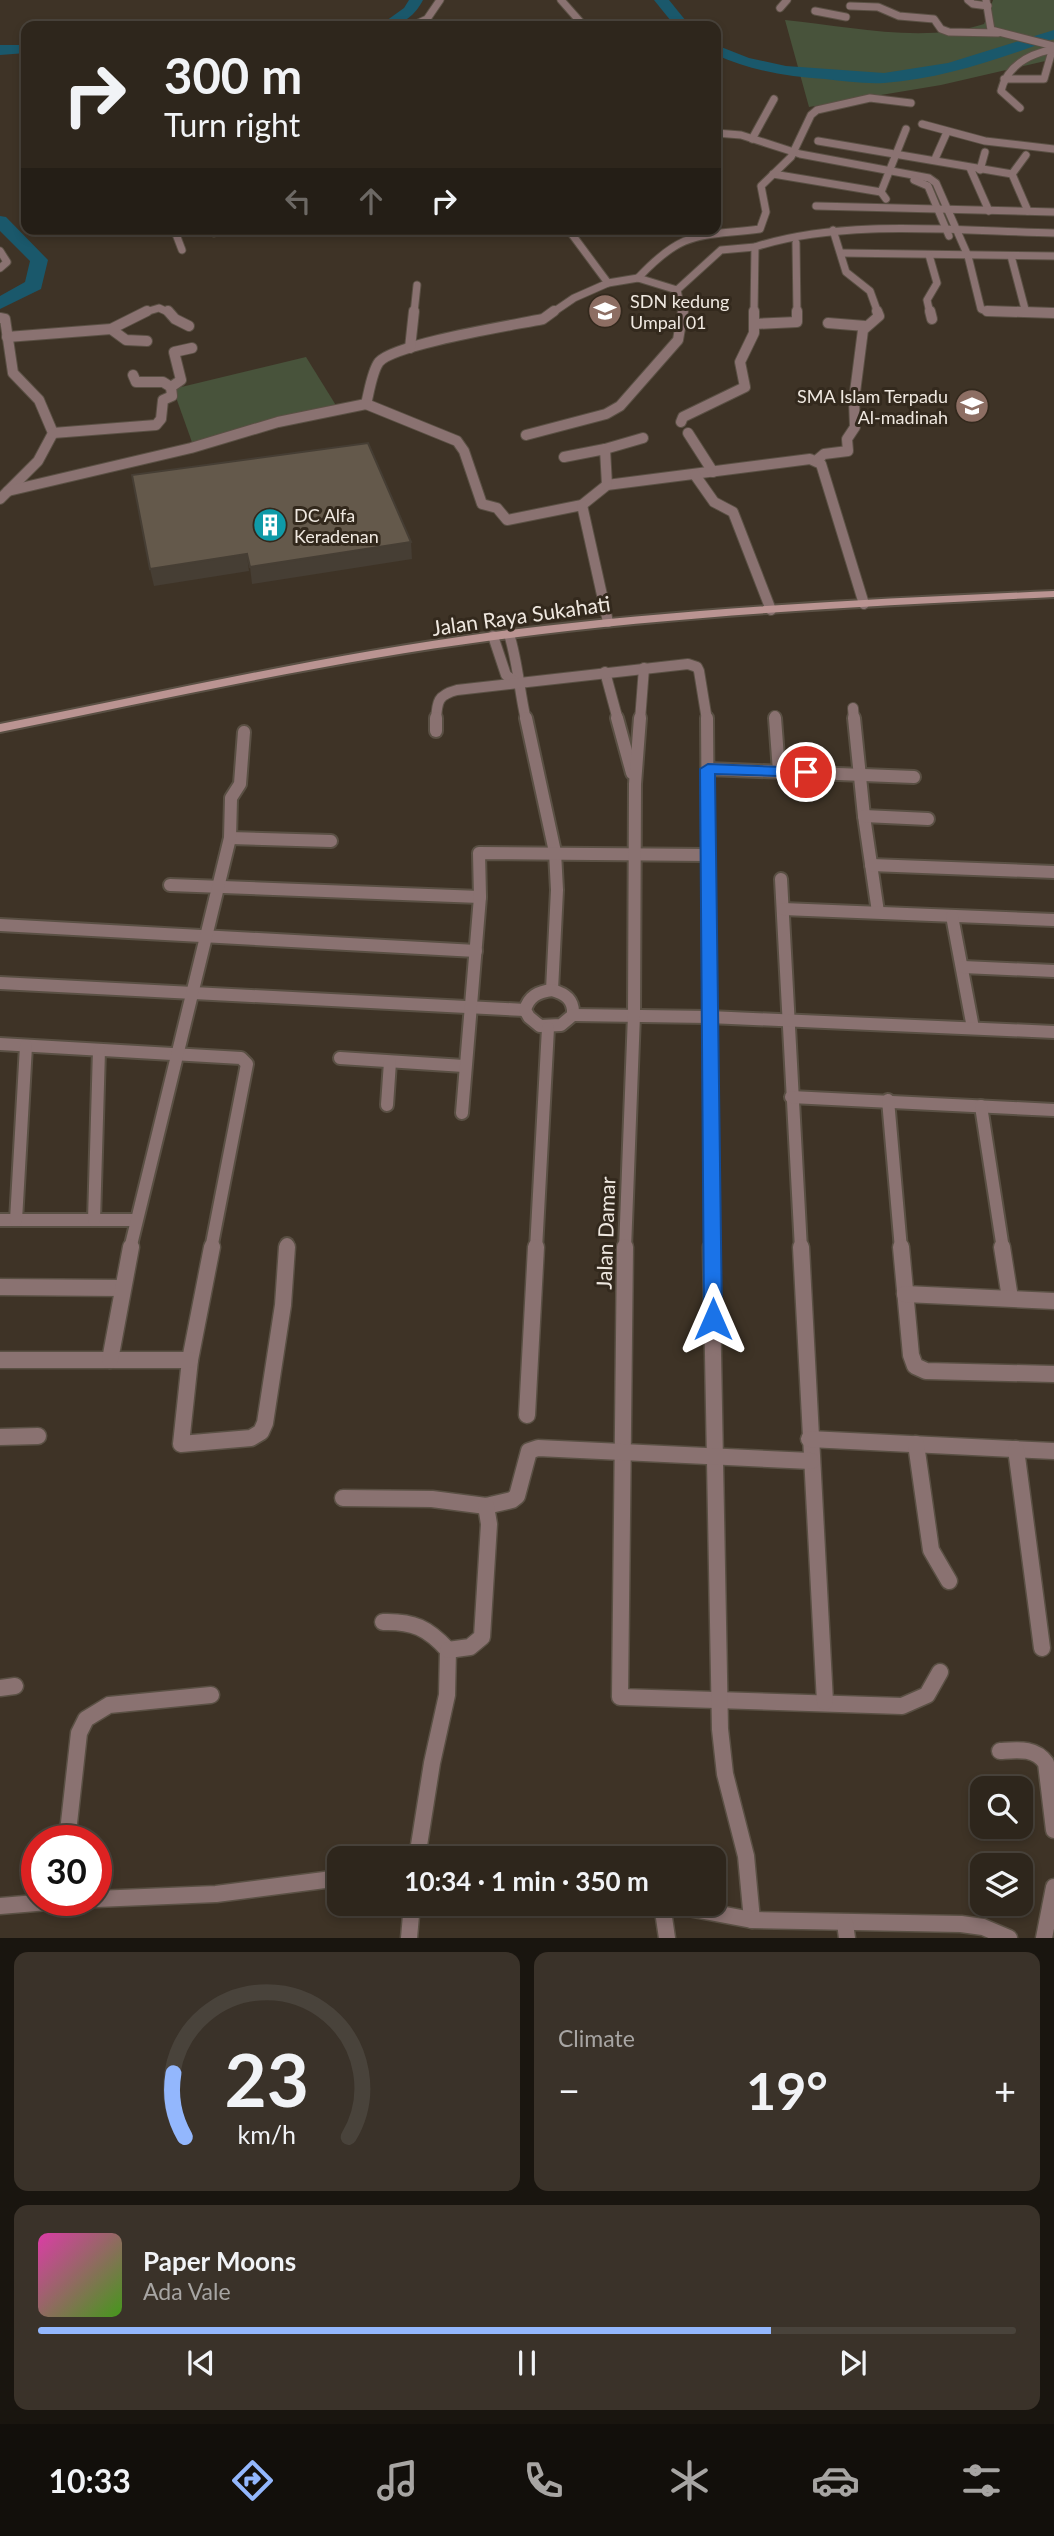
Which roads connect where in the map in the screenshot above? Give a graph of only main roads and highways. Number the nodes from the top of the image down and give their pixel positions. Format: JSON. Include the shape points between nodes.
{"nodes":[{"id":1,"x":1054,"y":594,"type":"edge"},
{"id":2,"x":0,"y":728,"type":"edge"}],
"edges":[{"from":1,"to":2,"type":"main road","name":"Jalan Raya Sukahati","via":[[608,622],[492,636],[240,679]]}]}
